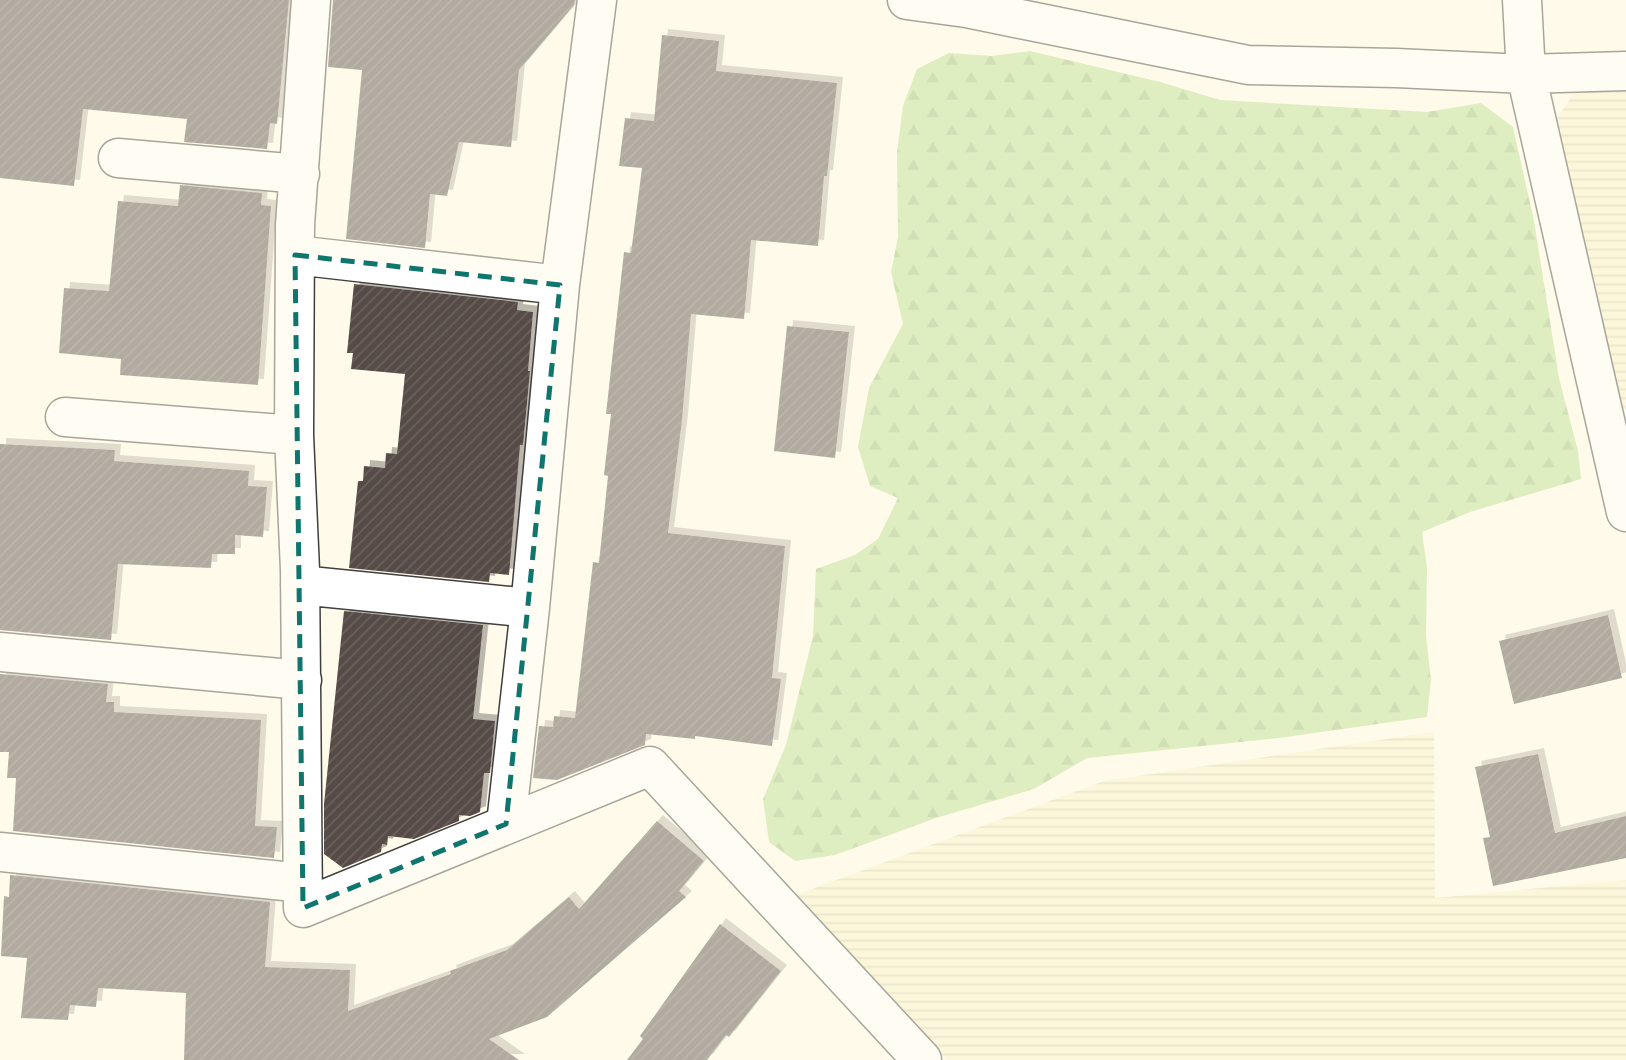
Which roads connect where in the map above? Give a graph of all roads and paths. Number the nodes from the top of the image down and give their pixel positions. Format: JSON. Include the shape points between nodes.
{"nodes":[{"id":1,"x":311,"y":0,"type":"edge"},
{"id":2,"x":597,"y":0,"type":"edge"},
{"id":3,"x":907,"y":0,"type":"edge"},
{"id":4,"x":1521,"y":0,"type":"edge"},
{"id":5,"x":1626,"y":71,"type":"edge"},
{"id":6,"x":1527,"y":74,"type":"junction"},
{"id":7,"x":118,"y":159,"type":"dead end"},
{"id":8,"x":300,"y":174,"type":"junction"},
{"id":9,"x":295,"y":255,"type":"junction"},
{"id":10,"x":559,"y":285,"type":"junction"},
{"id":11,"x":65,"y":417,"type":"dead end"},
{"id":12,"x":294,"y":435,"type":"junction"},
{"id":13,"x":1626,"y":512,"type":"edge"},
{"id":14,"x":300,"y":585,"type":"junction"},
{"id":15,"x":530,"y":608,"type":"junction"},
{"id":16,"x":0,"y":652,"type":"edge"},
{"id":17,"x":302,"y":680,"type":"junction"},
{"id":18,"x":506,"y":824,"type":"junction"},
{"id":19,"x":0,"y":852,"type":"edge"},
{"id":20,"x":303,"y":883,"type":"junction"},
{"id":21,"x":922,"y":1060,"type":"edge"}],
"edges":[{"from":1,"to":8,"type":"street"},
{"from":2,"to":10,"type":"street"},
{"from":3,"to":6,"type":"street","via":[[1248,65]]},
{"from":4,"to":6,"type":"street"},
{"from":5,"to":6,"type":"street"},
{"from":6,"to":13,"type":"street"},
{"from":7,"to":8,"type":"street"},
{"from":8,"to":9,"type":"street"},
{"from":9,"to":10,"type":"street"},
{"from":9,"to":12,"type":"street"},
{"from":10,"to":15,"type":"street"},
{"from":11,"to":12,"type":"street"},
{"from":12,"to":14,"type":"street"},
{"from":14,"to":15,"type":"street"},
{"from":14,"to":17,"type":"street"},
{"from":15,"to":18,"type":"street"},
{"from":16,"to":17,"type":"street"},
{"from":17,"to":20,"type":"street"},
{"from":18,"to":20,"type":"street","via":[[303,908]]},
{"from":18,"to":21,"type":"street","via":[[650,766]]},
{"from":19,"to":20,"type":"street"}]}
